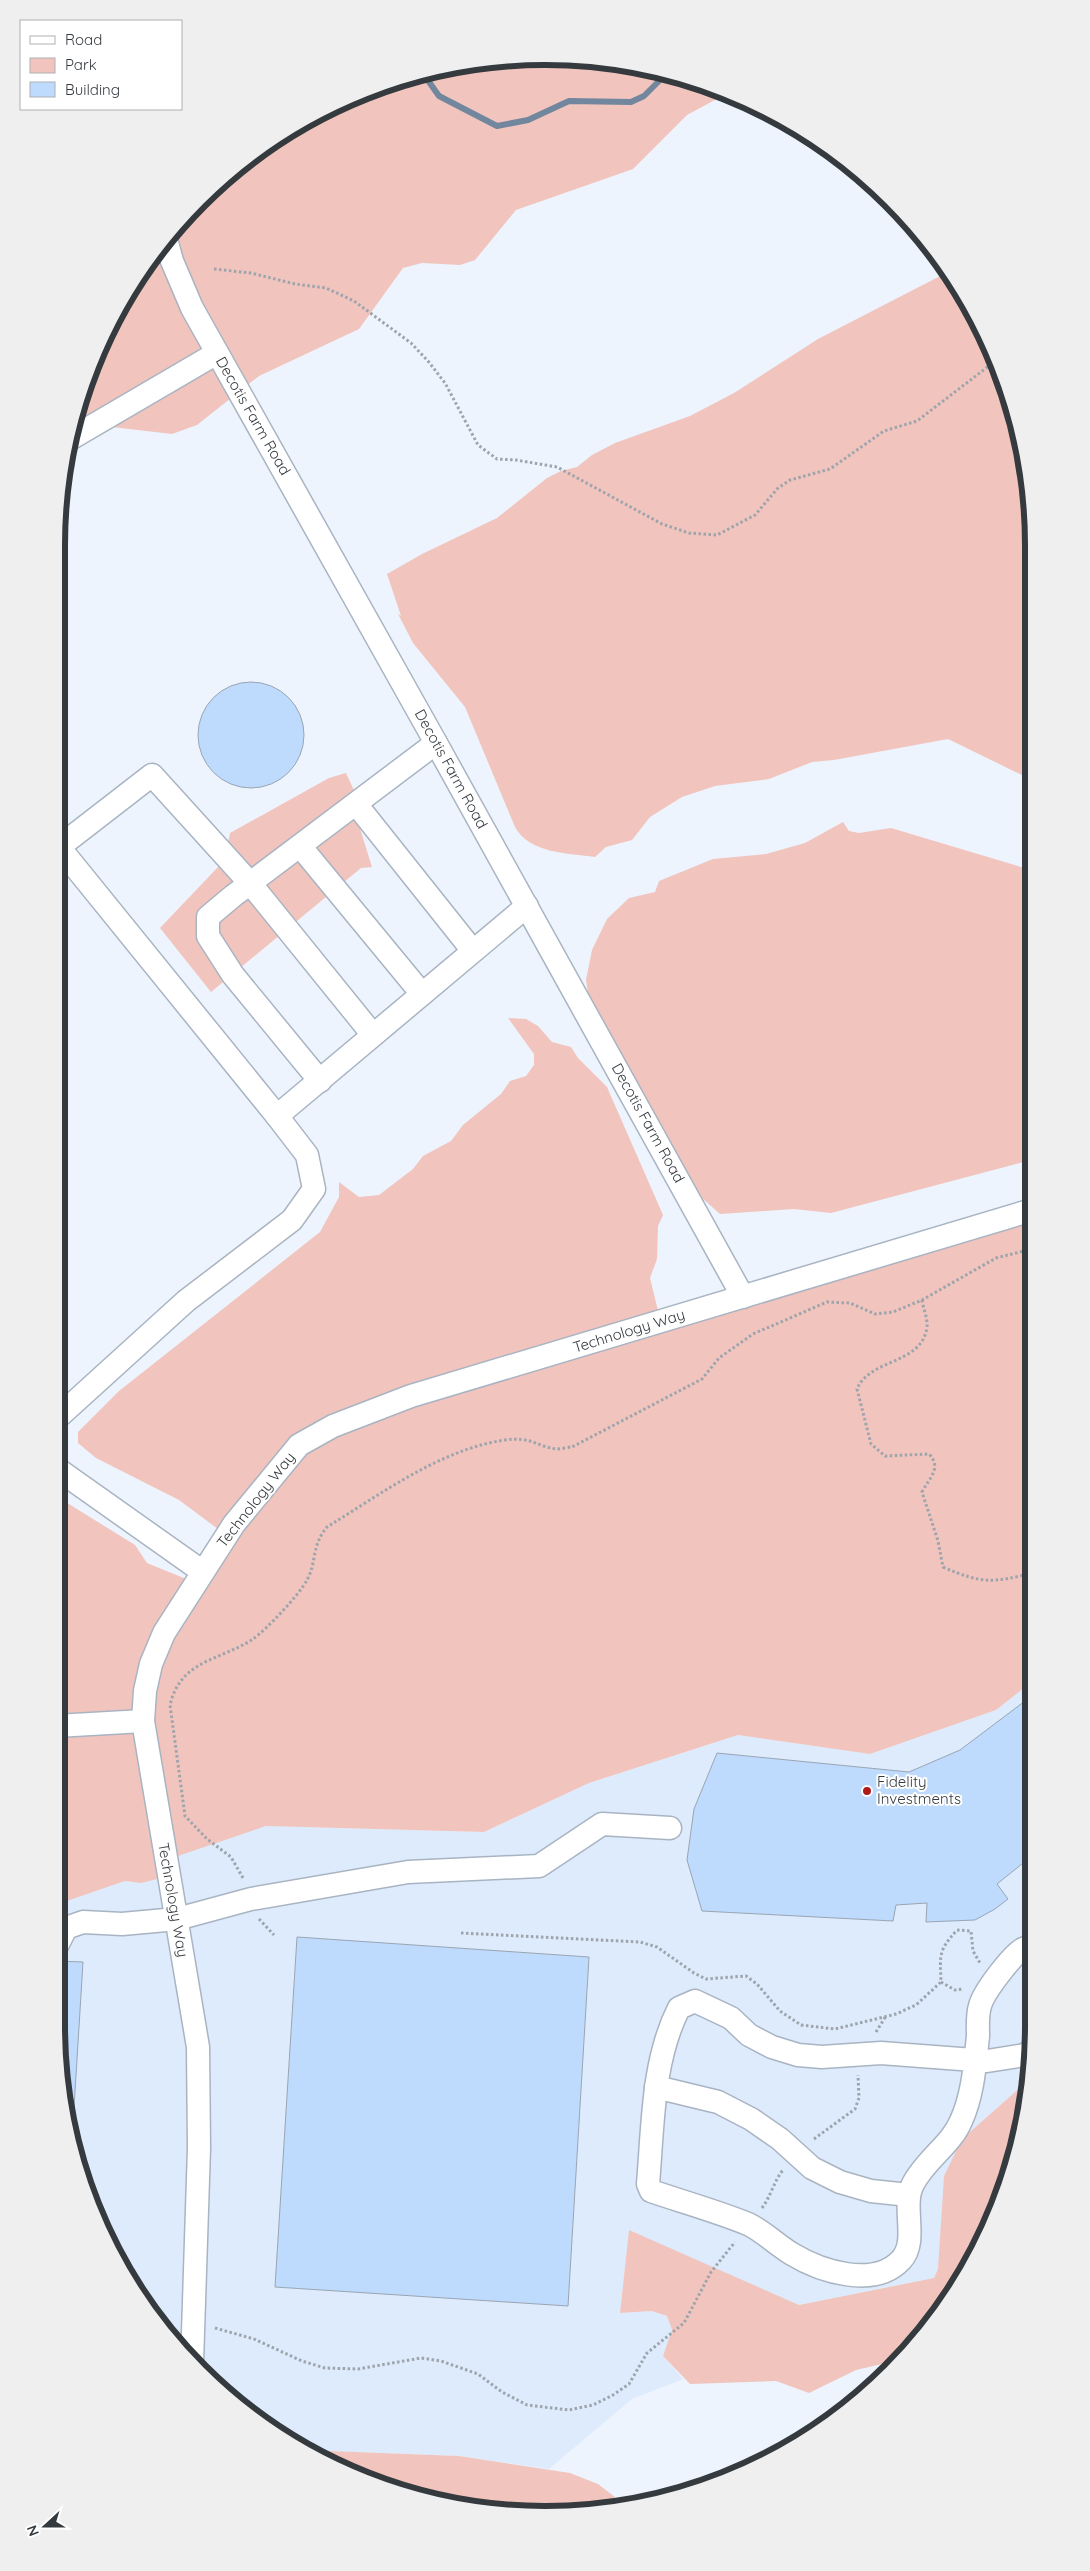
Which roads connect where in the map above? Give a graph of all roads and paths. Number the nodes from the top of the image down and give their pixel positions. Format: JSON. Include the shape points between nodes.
{"nodes":[{"id":1,"x":168,"y":248,"type":"edge"},
{"id":2,"x":214,"y":269,"type":"dead end"},
{"id":3,"x":217,"y":353,"type":"junction"},
{"id":4,"x":990,"y":365,"type":"edge"},
{"id":5,"x":78,"y":434,"type":"edge"},
{"id":6,"x":436,"y":743,"type":"junction"},
{"id":7,"x":356,"y":804,"type":"junction"},
{"id":8,"x":65,"y":843,"type":"edge"},
{"id":9,"x":300,"y":846,"type":"junction"},
{"id":10,"x":65,"y":857,"type":"edge"},
{"id":11,"x":250,"y":883,"type":"junction"},
{"id":12,"x":527,"y":906,"type":"junction"},
{"id":13,"x":473,"y":951,"type":"junction"},
{"id":14,"x":422,"y":994,"type":"junction"},
{"id":15,"x":373,"y":1036,"type":"junction"},
{"id":16,"x":320,"y":1081,"type":"junction"},
{"id":17,"x":278,"y":1116,"type":"junction"},
{"id":18,"x":1025,"y":1211,"type":"edge"},
{"id":19,"x":1025,"y":1251,"type":"edge"},
{"id":20,"x":742,"y":1297,"type":"junction"},
{"id":21,"x":922,"y":1300,"type":"junction"},
{"id":22,"x":65,"y":1411,"type":"edge"},
{"id":23,"x":65,"y":1474,"type":"edge"},
{"id":24,"x":203,"y":1572,"type":"junction"},
{"id":25,"x":1025,"y":1575,"type":"edge"},
{"id":26,"x":143,"y":1721,"type":"junction"},
{"id":27,"x":65,"y":1725,"type":"edge"},
{"id":28,"x":670,"y":1828,"type":"dead end"},
{"id":29,"x":251,"y":1899,"type":"junction"},
{"id":30,"x":177,"y":1919,"type":"junction"},
{"id":31,"x":65,"y":1930,"type":"edge"},
{"id":32,"x":461,"y":1933,"type":"dead end"},
{"id":33,"x":274,"y":1935,"type":"dead end"},
{"id":34,"x":1025,"y":1948,"type":"edge"},
{"id":35,"x":977,"y":1972,"type":"dead end"},
{"id":36,"x":941,"y":1982,"type":"junction"},
{"id":37,"x":970,"y":1989,"type":"dead end"},
{"id":38,"x":886,"y":2016,"type":"junction"},
{"id":39,"x":868,"y":2053,"type":"junction"},
{"id":40,"x":1024,"y":2053,"type":"edge"},
{"id":41,"x":976,"y":2060,"type":"junction"},
{"id":42,"x":656,"y":2087,"type":"junction"},
{"id":43,"x":797,"y":2155,"type":"junction"},
{"id":44,"x":909,"y":2195,"type":"junction"},
{"id":45,"x":750,"y":2225,"type":"junction"},
{"id":46,"x":193,"y":2328,"type":"junction"},
{"id":47,"x":192,"y":2351,"type":"edge"}],
"edges":[{"from":1,"to":3,"type":"street","name":"Decotis Farm Road","via":[[192,308]]},
{"from":2,"to":4,"type":"path","via":[[326,288],[354,301],[411,343],[428,360],[445,383],[478,445],[498,459],[558,467],[662,524],[689,533],[717,535],[755,516],[778,488],[790,480],[830,468],[884,431],[917,421]]},
{"from":3,"to":5,"type":"street"},
{"from":3,"to":6,"type":"street","name":"Decotis Farm Road"},
{"from":6,"to":7,"type":"street"},
{"from":6,"to":12,"type":"street","name":"Decotis Farm Road"},
{"from":7,"to":9,"type":"street"},
{"from":7,"to":13,"type":"street"},
{"from":8,"to":11,"type":"street","via":[[152,775]]},
{"from":9,"to":11,"type":"street"},
{"from":9,"to":14,"type":"street"},
{"from":10,"to":17,"type":"street"},
{"from":11,"to":15,"type":"street"},
{"from":11,"to":16,"type":"street","via":[[208,917],[208,936],[233,975]]},
{"from":12,"to":13,"type":"street"},
{"from":12,"to":20,"type":"street","name":"Decotis Farm Road"},
{"from":13,"to":14,"type":"street"},
{"from":14,"to":15,"type":"street"},
{"from":15,"to":16,"type":"street"},
{"from":16,"to":17,"type":"street"},
{"from":17,"to":22,"type":"street","via":[[307,1155],[314,1190],[292,1220],[186,1301]]},
{"from":18,"to":20,"type":"street","name":"Technology Way"},
{"from":19,"to":21,"type":"path","via":[[996,1258]]},
{"from":20,"to":24,"type":"street","name":"Technology Way","via":[[411,1396],[333,1426],[299,1445],[234,1524]]},
{"from":21,"to":25,"type":"path","via":[[928,1325],[923,1341],[908,1354],[869,1372],[856,1388],[871,1444],[885,1456],[930,1454],[936,1461],[936,1470],[922,1492],[943,1567],[980,1580],[997,1581]]},
{"from":21,"to":29,"type":"path","via":[[894,1312],[875,1314],[850,1303],[826,1302],[754,1334],[719,1358],[702,1379],[572,1447],[557,1449],[526,1438],[504,1440],[459,1453],[425,1466],[327,1527],[318,1538],[308,1579],[292,1600],[253,1639],[189,1670],[174,1690],[170,1705],[185,1816],[207,1840],[231,1857]]},
{"from":23,"to":24,"type":"street"},
{"from":24,"to":26,"type":"street","name":"Technology Way","via":[[164,1633],[151,1664]]},
{"from":26,"to":27,"type":"street"},
{"from":26,"to":30,"type":"street","name":"Technology Way"},
{"from":28,"to":29,"type":"street","via":[[602,1824],[540,1866],[408,1872]]},
{"from":29,"to":30,"type":"street"},
{"from":29,"to":33,"type":"path","via":[[258,1919]]},
{"from":30,"to":31,"type":"street","via":[[122,1924],[83,1922]]},
{"from":30,"to":46,"type":"street","name":"Technology Way","via":[[198,2047],[199,2148]]},
{"from":32,"to":38,"type":"path","via":[[640,1942],[657,1947],[706,1978],[746,1976],[780,2011],[801,2025],[835,2029]]},
{"from":34,"to":41,"type":"street","via":[[1004,1968],[980,2005]]},
{"from":35,"to":36,"type":"path","via":[[980,1963],[973,1952],[971,1931],[957,1930],[943,1945]]},
{"from":36,"to":37,"type":"path","via":[[955,1990]]},
{"from":36,"to":38,"type":"path","via":[[916,2005]]},
{"from":38,"to":39,"type":"path"},
{"from":39,"to":41,"type":"street"},
{"from":39,"to":42,"type":"street","via":[[822,2057],[798,2055],[772,2047],[749,2035],[731,2018],[695,2002],[679,2008],[673,2019]]},
{"from":39,"to":43,"type":"path","via":[[858,2074],[859,2098],[855,2109],[834,2122]]},
{"from":40,"to":41,"type":"street","via":[[987,2061]]},
{"from":41,"to":44,"type":"street","via":[[970,2096],[961,2122],[920,2171]]},
{"from":42,"to":43,"type":"street","via":[[718,2102],[758,2124]]},
{"from":42,"to":45,"type":"street","via":[[648,2184],[651,2191]]},
{"from":43,"to":44,"type":"street","via":[[812,2168],[840,2182],[871,2191]]},
{"from":43,"to":45,"type":"path","via":[[778,2177],[771,2196]]},
{"from":44,"to":45,"type":"street","via":[[906,2251],[901,2260],[881,2274],[847,2274],[816,2265],[793,2255]]},
{"from":45,"to":46,"type":"path","via":[[711,2272],[684,2323],[646,2352],[629,2384],[593,2405],[569,2410],[527,2405],[478,2374],[441,2361],[421,2358],[358,2369],[325,2368],[220,2328]]},
{"from":46,"to":47,"type":"street","name":"Technology Way"}]}
